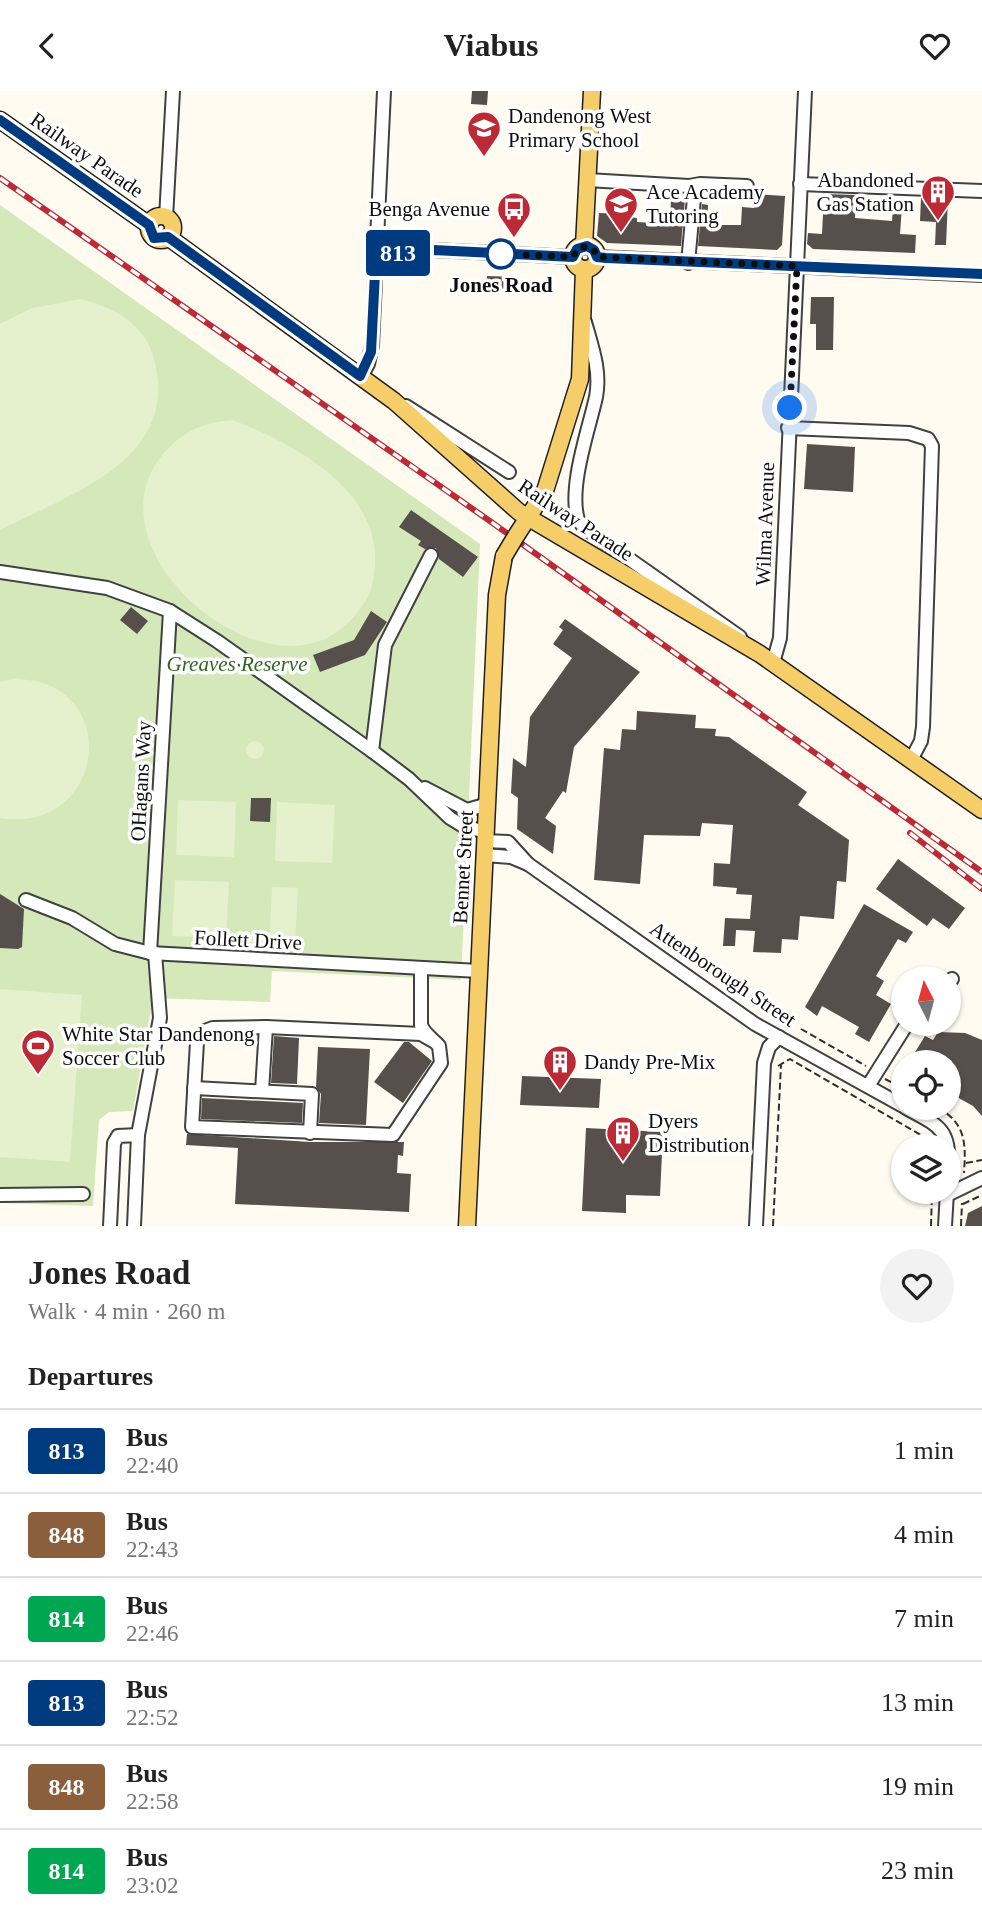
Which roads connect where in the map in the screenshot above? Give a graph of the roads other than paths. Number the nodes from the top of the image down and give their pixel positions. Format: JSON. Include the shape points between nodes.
{"nodes":[{"id":1,"x":173,"y":91,"type":"edge"},
{"id":2,"x":384,"y":91,"type":"edge"},
{"id":3,"x":592,"y":91,"type":"edge"},
{"id":4,"x":805,"y":91,"type":"edge"},
{"id":5,"x":0,"y":120,"type":"edge"},
{"id":6,"x":587,"y":180,"type":"junction"},
{"id":7,"x":800,"y":184,"type":"junction"},
{"id":8,"x":689,"y":186,"type":"junction"},
{"id":9,"x":747,"y":186,"type":"dead end"},
{"id":10,"x":982,"y":191,"type":"edge"},
{"id":11,"x":166,"y":218,"type":"junction"},
{"id":12,"x":149,"y":225,"type":"junction"},
{"id":13,"x":168,"y":237,"type":"junction"},
{"id":14,"x":376,"y":248,"type":"junction"},
{"id":15,"x":580,"y":257,"type":"junction"},
{"id":16,"x":597,"y":257,"type":"joint"},
{"id":17,"x":688,"y":263,"type":"junction"},
{"id":18,"x":797,"y":266,"type":"junction"},
{"id":19,"x":982,"y":275,"type":"edge"},
{"id":20,"x":583,"y":315,"type":"junction"},
{"id":21,"x":360,"y":376,"type":"junction"},
{"id":22,"x":382,"y":392,"type":"junction"},
{"id":23,"x":788,"y":428,"type":"junction"},
{"id":24,"x":509,"y":472,"type":"dead end"},
{"id":25,"x":528,"y":518,"type":"junction"},
{"id":26,"x":431,"y":555,"type":"dead end"},
{"id":27,"x":0,"y":572,"type":"edge"},
{"id":28,"x":170,"y":611,"type":"junction"},
{"id":29,"x":767,"y":659,"type":"junction"},
{"id":30,"x":372,"y":751,"type":"junction"},
{"id":31,"x":912,"y":758,"type":"junction"},
{"id":32,"x":409,"y":779,"type":"junction"},
{"id":33,"x":488,"y":804,"type":"junction"},
{"id":34,"x":982,"y":810,"type":"edge"},
{"id":35,"x":485,"y":843,"type":"junction"},
{"id":36,"x":26,"y":900,"type":"dead end"},
{"id":37,"x":152,"y":953,"type":"junction"},
{"id":38,"x":421,"y":968,"type":"junction"},
{"id":39,"x":479,"y":971,"type":"junction"},
{"id":40,"x":419,"y":1011,"type":"junction"},
{"id":41,"x":266,"y":1027,"type":"junction"},
{"id":42,"x":397,"y":1032,"type":"junction"},
{"id":43,"x":900,"y":1036,"type":"edge"},
{"id":44,"x":779,"y":1037,"type":"junction"},
{"id":45,"x":435,"y":1042,"type":"junction"},
{"id":46,"x":868,"y":1086,"type":"junction"},
{"id":47,"x":194,"y":1088,"type":"junction"},
{"id":48,"x":262,"y":1091,"type":"junction"},
{"id":49,"x":891,"y":1099,"type":"edge"},
{"id":50,"x":926,"y":1120,"type":"edge"},
{"id":51,"x":310,"y":1133,"type":"junction"},
{"id":52,"x":944,"y":1134,"type":"edge"},
{"id":53,"x":138,"y":1135,"type":"junction"},
{"id":54,"x":982,"y":1178,"type":"edge"},
{"id":55,"x":961,"y":1187,"type":"edge"},
{"id":56,"x":83,"y":1194,"type":"dead end"},
{"id":57,"x":0,"y":1195,"type":"edge"},
{"id":58,"x":947,"y":1204,"type":"edge"},
{"id":59,"x":110,"y":1226,"type":"edge"},
{"id":60,"x":134,"y":1226,"type":"edge"},
{"id":61,"x":467,"y":1226,"type":"edge"},
{"id":62,"x":756,"y":1226,"type":"edge"},
{"id":63,"x":946,"y":1226,"type":"edge"}],
"edges":[{"from":1,"to":11,"type":"street"},
{"from":2,"to":14,"type":"street"},
{"from":3,"to":6,"type":"main road"},
{"from":4,"to":7,"type":"street","name":"Wilma Avenue"},
{"from":5,"to":12,"type":"main road","name":"Railway Parade"},
{"from":6,"to":8,"type":"street"},
{"from":6,"to":15,"type":"main road"},
{"from":7,"to":10,"type":"street"},
{"from":7,"to":18,"type":"street","name":"Wilma Avenue"},
{"from":8,"to":9,"type":"street"},
{"from":8,"to":17,"type":"street","via":[[694,198]]},
{"from":11,"to":12,"type":"main road","via":[[156,217]]},
{"from":11,"to":13,"type":"main road","via":[[173,227]]},
{"from":12,"to":13,"type":"main road","via":[[154,238]]},
{"from":13,"to":21,"type":"main road","name":"Railway Parade"},
{"from":14,"to":15,"type":"street"},
{"from":14,"to":21,"type":"street","via":[[371,352]]},
{"from":15,"to":16,"type":"main road","via":[[594,250]]},
{"from":15,"to":20,"type":"main road"},
{"from":16,"to":17,"type":"street"},
{"from":17,"to":18,"type":"street"},
{"from":18,"to":19,"type":"street"},
{"from":18,"to":23,"type":"street","name":"Wilma Avenue"},
{"from":20,"to":25,"type":"main road","via":[[580,379],[547,488]]},
{"from":20,"to":29,"type":"street","via":[[597,368],[596,397],[582,450],[578,520],[726,624]]},
{"from":21,"to":22,"type":"main road","name":"Railway Parade"},
{"from":22,"to":24,"type":"street"},
{"from":22,"to":25,"type":"main road","name":"Railway Parade"},
{"from":23,"to":29,"type":"street","name":"Wilma Avenue","via":[[780,638]]},
{"from":23,"to":31,"type":"street","via":[[909,433],[928,439],[932,446],[923,727]]},
{"from":25,"to":29,"type":"main road","name":"Railway Parade"},
{"from":25,"to":33,"type":"main road","name":"Bennet Street","bridge":true,"via":[[504,556],[497,595]]},
{"from":26,"to":30,"type":"street","via":[[385,645]]},
{"from":27,"to":28,"type":"street","name":"Attenborough Street","via":[[107,588]]},
{"from":28,"to":30,"type":"street","name":"Attenborough Street"},
{"from":28,"to":37,"type":"street","name":"OHagans Way"},
{"from":29,"to":31,"type":"main road","name":"Railway Parade"},
{"from":30,"to":32,"type":"street","name":"Attenborough Street"},
{"from":31,"to":34,"type":"main road","name":"Railway Parade"},
{"from":32,"to":33,"type":"street","name":"Attenborough Street","via":[[466,810]]},
{"from":32,"to":35,"type":"street","name":"Attenborough Street"},
{"from":33,"to":35,"type":"main road","name":"Bennet Street"},
{"from":35,"to":39,"type":"main road","name":"Bennet Street"},
{"from":35,"to":44,"type":"street","name":"Attenborough Street","via":[[508,842],[528,864]]},
{"from":36,"to":37,"type":"street","name":"Follett Drive","via":[[72,918],[115,944]]},
{"from":37,"to":38,"type":"street","name":"Follett Drive"},
{"from":37,"to":53,"type":"street","name":"OHagans Way","via":[[160,1018]]},
{"from":38,"to":39,"type":"street","name":"Follett Drive"},
{"from":38,"to":40,"type":"street"},
{"from":39,"to":61,"type":"main road","name":"Bennet Street"},
{"from":40,"to":42,"type":"street","via":[[412,1026]]},
{"from":40,"to":45,"type":"street","via":[[423,1030]]},
{"from":41,"to":42,"type":"street"},
{"from":41,"to":47,"type":"street","via":[[202,1032],[197,1042]]},
{"from":41,"to":48,"type":"street"},
{"from":42,"to":45,"type":"street","via":[[423,1034]]},
{"from":43,"to":46,"type":"street"},
{"from":44,"to":46,"type":"street","name":"Attenborough Street"},
{"from":44,"to":62,"type":"street","via":[[768,1050],[763,1075]]},
{"from":45,"to":51,"type":"street","via":[[439,1067],[395,1133]]},
{"from":46,"to":49,"type":"street","name":"Attenborough Street"},
{"from":47,"to":48,"type":"street"},
{"from":47,"to":51,"type":"street","via":[[192,1127]]},
{"from":48,"to":51,"type":"street","via":[[312,1094]]},
{"from":50,"to":52,"type":"street","name":"Attenborough Street"},
{"from":53,"to":59,"type":"street","via":[[120,1135],[114,1143]]},
{"from":53,"to":60,"type":"street","name":"OHagans Way"},
{"from":54,"to":55,"type":"street"},
{"from":56,"to":57,"type":"street"},
{"from":58,"to":63,"type":"street"}]}
